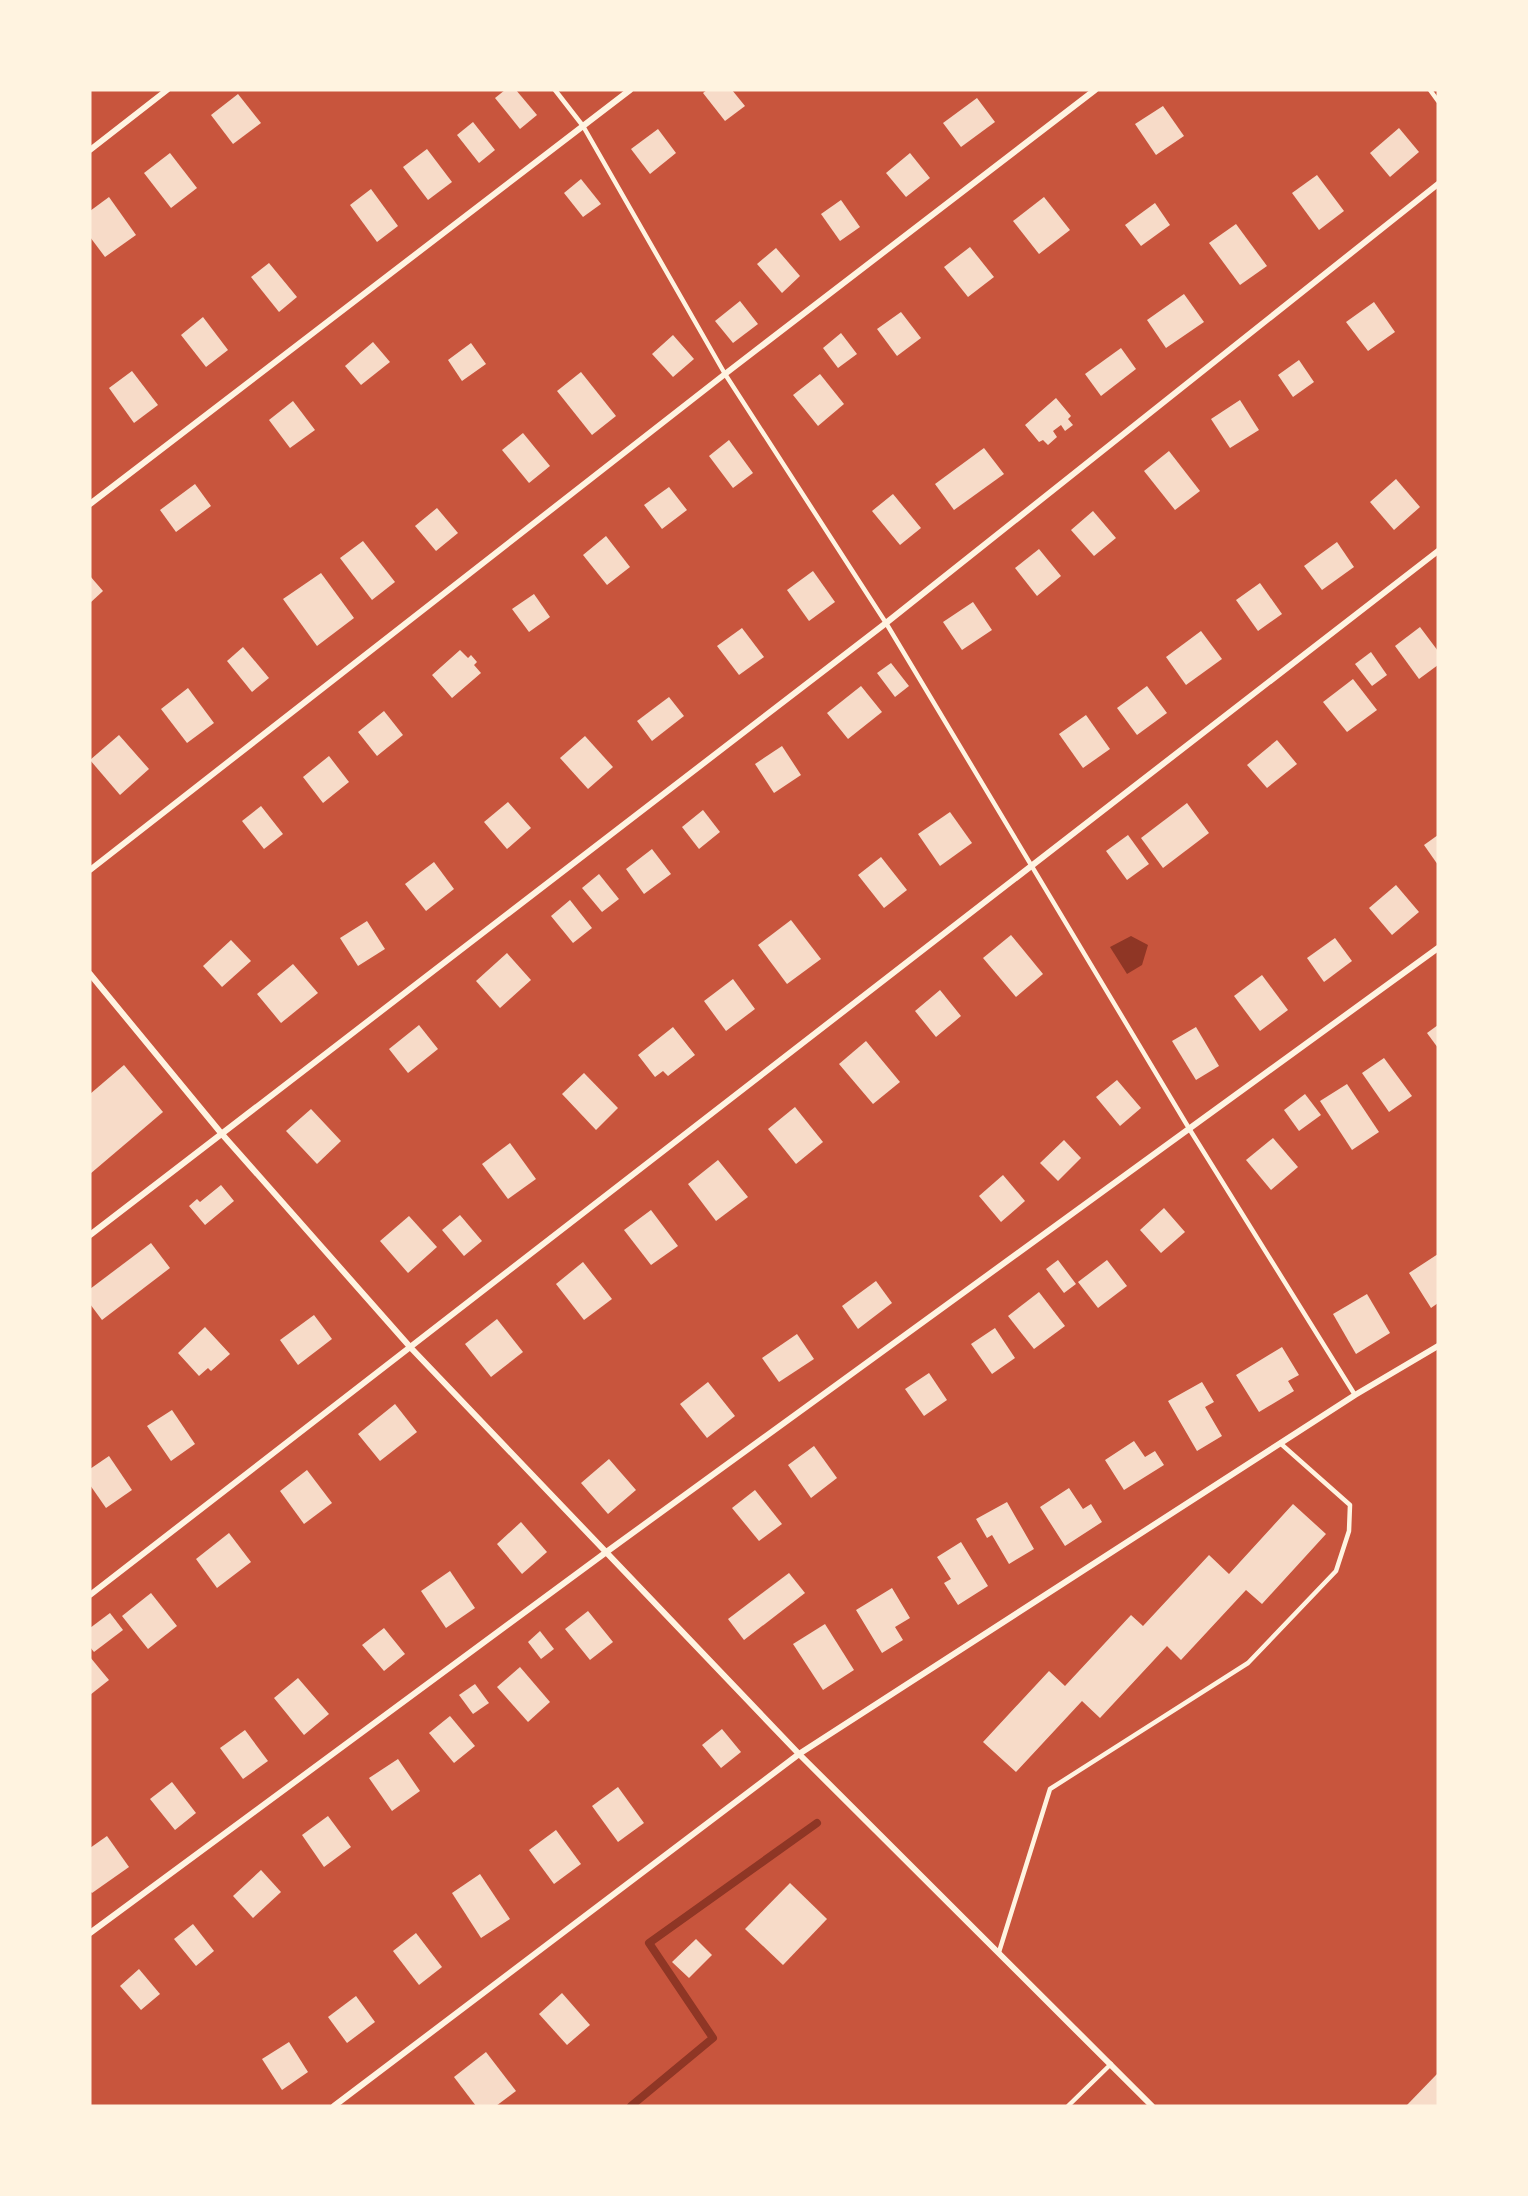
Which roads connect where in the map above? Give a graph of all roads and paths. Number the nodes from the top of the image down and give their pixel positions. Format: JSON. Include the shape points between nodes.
{"nodes":[{"id":1,"x":167,"y":90,"type":"edge"},
{"id":2,"x":555,"y":90,"type":"edge"},
{"id":3,"x":630,"y":90,"type":"edge"},
{"id":4,"x":1095,"y":90,"type":"edge"},
{"id":5,"x":1430,"y":90,"type":"edge"},
{"id":6,"x":1438,"y":101,"type":"edge"},
{"id":7,"x":583,"y":126,"type":"junction"},
{"id":8,"x":90,"y":150,"type":"edge"},
{"id":9,"x":1438,"y":184,"type":"edge"},
{"id":10,"x":725,"y":374,"type":"junction"},
{"id":11,"x":90,"y":504,"type":"edge"},
{"id":12,"x":1438,"y":551,"type":"edge"},
{"id":13,"x":886,"y":623,"type":"junction"},
{"id":14,"x":1032,"y":865,"type":"junction"},
{"id":15,"x":90,"y":870,"type":"edge"},
{"id":16,"x":1438,"y":948,"type":"edge"},
{"id":17,"x":90,"y":974,"type":"edge"},
{"id":18,"x":1190,"y":1130,"type":"junction"},
{"id":19,"x":221,"y":1133,"type":"junction"},
{"id":20,"x":90,"y":1235,"type":"edge"},
{"id":21,"x":1438,"y":1346,"type":"edge"},
{"id":22,"x":411,"y":1348,"type":"junction"},
{"id":23,"x":1355,"y":1395,"type":"junction"},
{"id":24,"x":1280,"y":1443,"type":"junction"},
{"id":25,"x":606,"y":1553,"type":"junction"},
{"id":26,"x":90,"y":1595,"type":"edge"},
{"id":27,"x":799,"y":1754,"type":"junction"},
{"id":28,"x":90,"y":1934,"type":"edge"},
{"id":29,"x":999,"y":1952,"type":"junction"},
{"id":30,"x":1111,"y":2064,"type":"junction"},
{"id":31,"x":334,"y":2106,"type":"edge"},
{"id":32,"x":1068,"y":2106,"type":"edge"},
{"id":33,"x":1152,"y":2106,"type":"edge"}],
"edges":[{"from":1,"to":8,"type":"street"},
{"from":2,"to":7,"type":"lane"},
{"from":3,"to":7,"type":"street"},
{"from":4,"to":10,"type":"street"},
{"from":5,"to":6,"type":"lane"},
{"from":7,"to":10,"type":"lane"},
{"from":7,"to":11,"type":"street"},
{"from":9,"to":13,"type":"street"},
{"from":10,"to":13,"type":"lane"},
{"from":10,"to":15,"type":"street"},
{"from":12,"to":14,"type":"street"},
{"from":13,"to":14,"type":"lane"},
{"from":13,"to":19,"type":"street"},
{"from":14,"to":18,"type":"lane"},
{"from":14,"to":22,"type":"street"},
{"from":16,"to":18,"type":"street"},
{"from":17,"to":19,"type":"street"},
{"from":18,"to":23,"type":"lane"},
{"from":18,"to":25,"type":"street"},
{"from":19,"to":20,"type":"street"},
{"from":19,"to":22,"type":"street"},
{"from":21,"to":23,"type":"street"},
{"from":22,"to":25,"type":"street"},
{"from":22,"to":26,"type":"street"},
{"from":23,"to":24,"type":"street"},
{"from":24,"to":27,"type":"street"},
{"from":24,"to":29,"type":"lane","via":[[1350,1506],[1349,1531],[1336,1570],[1248,1663],[1050,1789]]},
{"from":25,"to":27,"type":"street"},
{"from":25,"to":28,"type":"street"},
{"from":27,"to":29,"type":"street"},
{"from":27,"to":31,"type":"street"},
{"from":29,"to":30,"type":"street"},
{"from":30,"to":32,"type":"lane"},
{"from":30,"to":33,"type":"street"}]}
